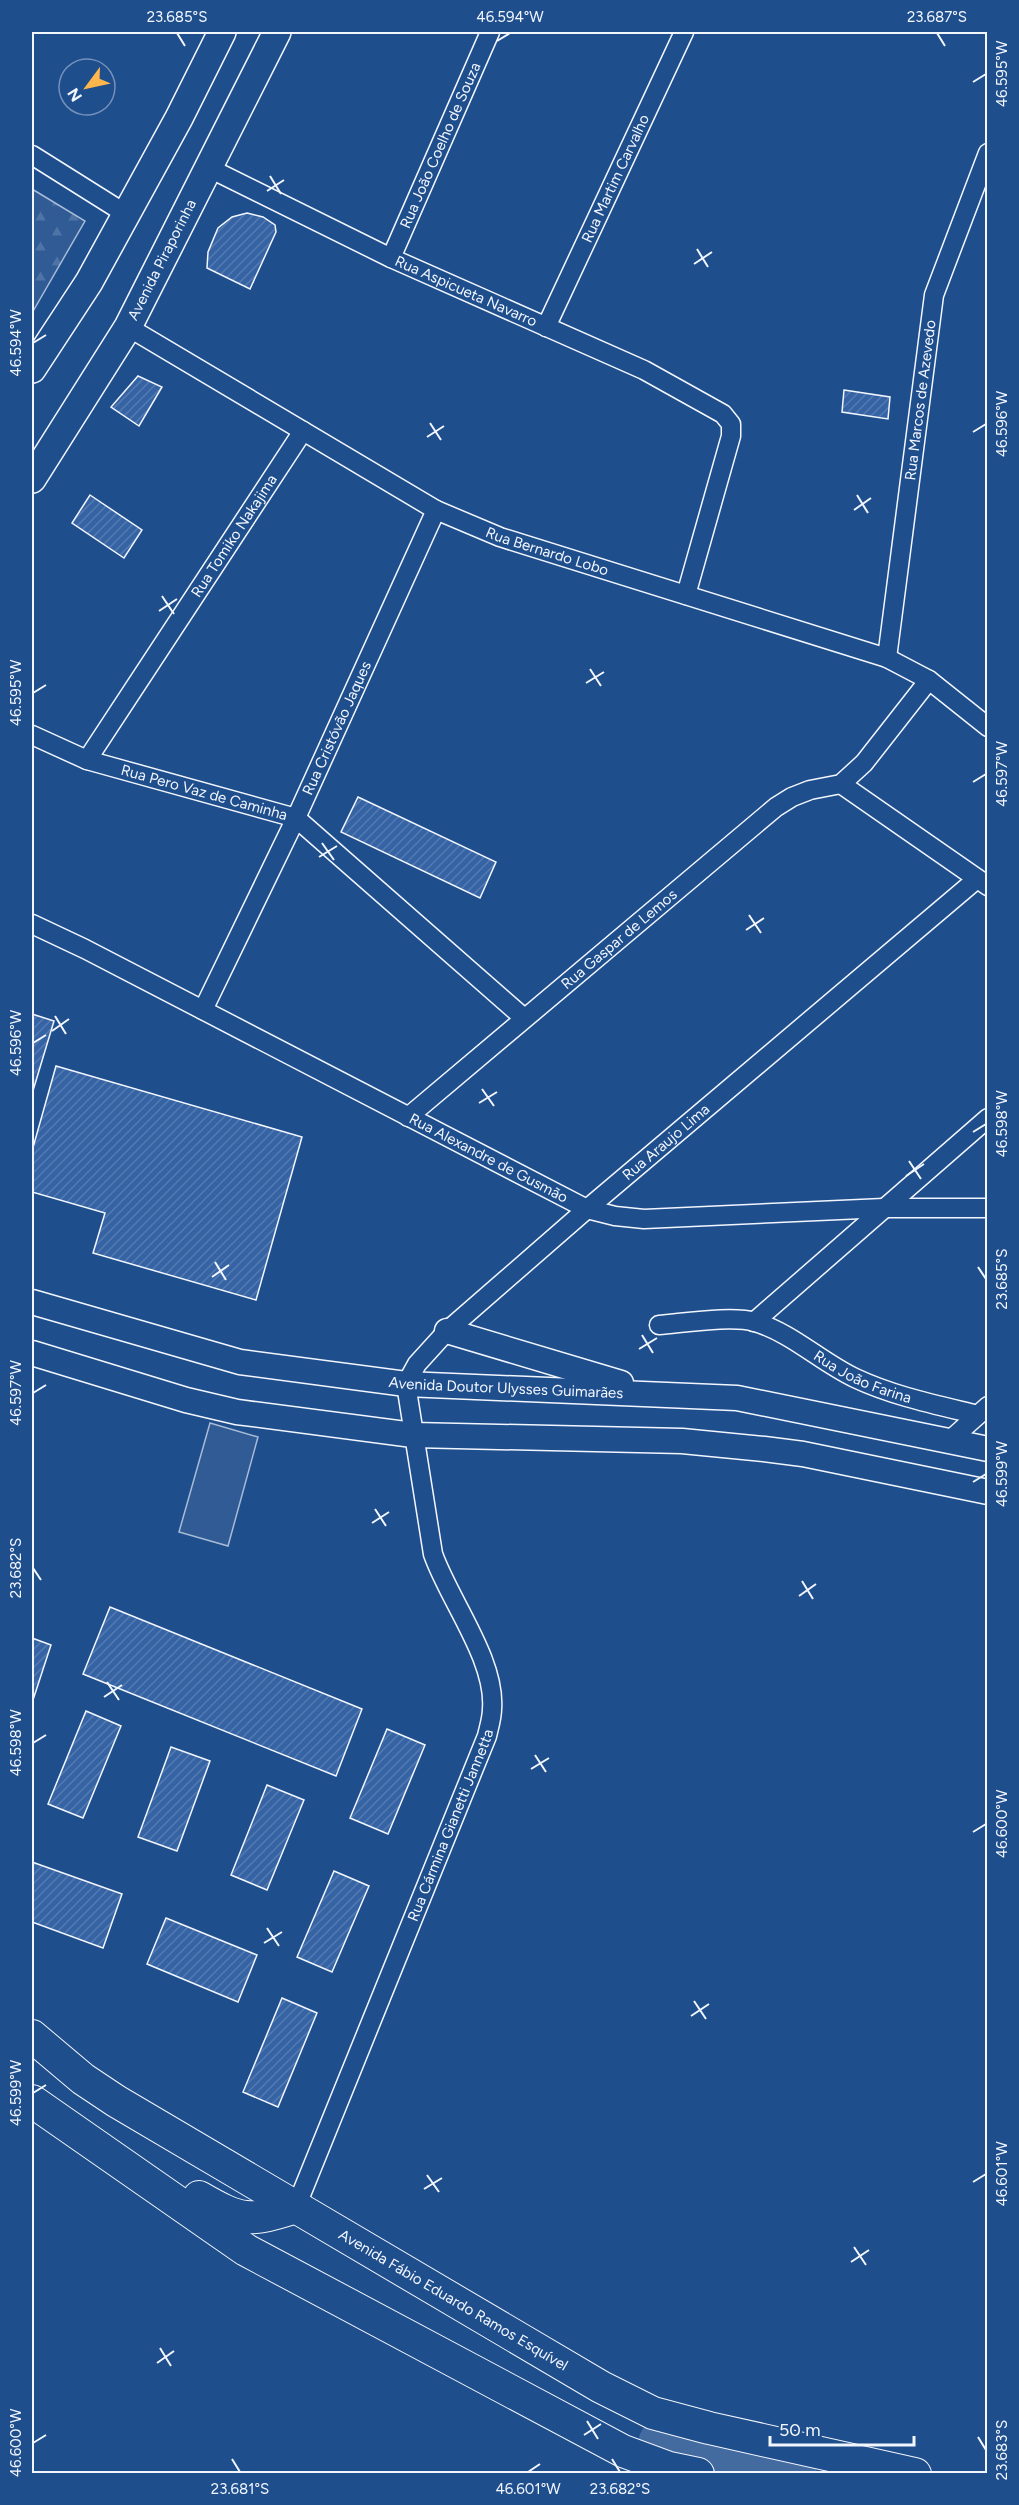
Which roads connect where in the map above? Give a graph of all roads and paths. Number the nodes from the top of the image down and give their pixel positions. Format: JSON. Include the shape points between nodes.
{"nodes":[{"id":1,"x":222,"y":32,"type":"edge"},
{"id":2,"x":277,"y":32,"type":"edge"},
{"id":3,"x":490,"y":32,"type":"edge"},
{"id":4,"x":684,"y":32,"type":"edge"},
{"id":5,"x":987,"y":153,"type":"edge"},
{"id":6,"x":32,"y":155,"type":"edge"},
{"id":7,"x":209,"y":168,"type":"junction"},
{"id":8,"x":126,"y":214,"type":"junction"},
{"id":9,"x":391,"y":258,"type":"junction"},
{"id":10,"x":128,"y":327,"type":"junction"},
{"id":11,"x":546,"y":327,"type":"junction"},
{"id":12,"x":32,"y":369,"type":"edge"},
{"id":13,"x":303,"y":431,"type":"junction"},
{"id":14,"x":32,"y":479,"type":"edge"},
{"id":15,"x":435,"y":510,"type":"junction"},
{"id":16,"x":686,"y":595,"type":"junction"},
{"id":17,"x":887,"y":658,"type":"junction"},
{"id":18,"x":929,"y":680,"type":"junction"},
{"id":19,"x":987,"y":727,"type":"edge"},
{"id":20,"x":32,"y":735,"type":"edge"},
{"id":21,"x":87,"y":760,"type":"junction"},
{"id":22,"x":841,"y":784,"type":"junction"},
{"id":23,"x":296,"y":818,"type":"junction"},
{"id":24,"x":982,"y":883,"type":"edge"},
{"id":25,"x":32,"y":924,"type":"edge"},
{"id":26,"x":203,"y":1010,"type":"junction"},
{"id":27,"x":524,"y":1018,"type":"junction"},
{"id":28,"x":408,"y":1117,"type":"junction"},
{"id":29,"x":987,"y":1118,"type":"edge"},
{"id":30,"x":884,"y":1208,"type":"junction"},
{"id":31,"x":987,"y":1208,"type":"edge"},
{"id":32,"x":587,"y":1209,"type":"junction"},
{"id":33,"x":32,"y":1302,"type":"edge"},
{"id":34,"x":754,"y":1322,"type":"junction"},
{"id":35,"x":659,"y":1325,"type":"dead end"},
{"id":36,"x":447,"y":1331,"type":"junction"},
{"id":37,"x":32,"y":1353,"type":"edge"},
{"id":38,"x":406,"y":1384,"type":"junction"},
{"id":39,"x":655,"y":1393,"type":"junction"},
{"id":40,"x":983,"y":1411,"type":"edge"},
{"id":41,"x":413,"y":1435,"type":"junction"},
{"id":42,"x":949,"y":1441,"type":"junction"},
{"id":43,"x":987,"y":1449,"type":"edge"},
{"id":44,"x":987,"y":1492,"type":"edge"},
{"id":45,"x":32,"y":2036,"type":"edge"},
{"id":46,"x":32,"y":2102,"type":"edge"},
{"id":47,"x":126,"y":2169,"type":"junction"},
{"id":48,"x":296,"y":2207,"type":"junction"},
{"id":49,"x":698,"y":2474,"type":"edge"},
{"id":50,"x":915,"y":2474,"type":"edge"}],
"edges":[{"from":1,"to":8,"type":"main road"},
{"from":2,"to":7,"type":"main road","name":"Avenida Piraporinha"},
{"from":3,"to":9,"type":"street","name":"Rua João Coelho de Souza"},
{"from":4,"to":11,"type":"street","name":"Rua Martim Carvalho"},
{"from":5,"to":17,"type":"street","name":"Rua Marcos de Azevedo","via":[[934,295]]},
{"from":6,"to":8,"type":"street"},
{"from":7,"to":9,"type":"street","name":"Rua Aspicueta Navarro"},
{"from":7,"to":10,"type":"main road","name":"Avenida Piraporinha"},
{"from":8,"to":12,"type":"main road"},
{"from":9,"to":11,"type":"street","name":"Rua Aspicueta Navarro"},
{"from":10,"to":13,"type":"street","name":"Rua Bernardo Lobo"},
{"from":10,"to":14,"type":"main road","name":"Avenida Piraporinha"},
{"from":11,"to":16,"type":"street","name":"Rua Aspicueta Navarro","via":[[644,370],[723,414],[730,424],[731,436]]},
{"from":13,"to":15,"type":"street","name":"Rua Bernardo Lobo"},
{"from":13,"to":21,"type":"street","name":"Rua Tomiko Nakajima"},
{"from":15,"to":16,"type":"street","name":"Rua Bernardo Lobo","via":[[500,537]]},
{"from":15,"to":23,"type":"street","name":"Rua Cristóvão Jaques"},
{"from":16,"to":17,"type":"street","name":"Rua Bernardo Lobo"},
{"from":17,"to":18,"type":"street","name":"Rua Bernardo Lobo"},
{"from":18,"to":19,"type":"street","name":"Rua Bernardo Lobo"},
{"from":18,"to":22,"type":"street","via":[[864,763]]},
{"from":20,"to":21,"type":"street","name":"Rua Pero Vaz de Caminha"},
{"from":21,"to":23,"type":"street","name":"Rua Pero Vaz de Caminha"},
{"from":22,"to":24,"type":"street"},
{"from":22,"to":27,"type":"street","name":"Rua Gaspar de Lemos","via":[[792,796],[776,807]]},
{"from":23,"to":26,"type":"street","name":"Rua Cristóvão Jaques"},
{"from":23,"to":27,"type":"street","name":"Rua Pero Vaz de Caminha"},
{"from":24,"to":32,"type":"street","name":"Rua Araujo Lima"},
{"from":25,"to":26,"type":"street","name":"Rua Alexandre de Gusmão"},
{"from":26,"to":28,"type":"street","name":"Rua Alexandre de Gusmão"},
{"from":27,"to":28,"type":"street","name":"Rua Gaspar de Lemos"},
{"from":28,"to":32,"type":"street","name":"Rua Alexandre de Gusmão"},
{"from":29,"to":30,"type":"street"},
{"from":30,"to":31,"type":"street","name":"Rua Alexandre de Gusmão"},
{"from":30,"to":32,"type":"street","name":"Rua Alexandre de Gusmão","via":[[644,1219]]},
{"from":30,"to":34,"type":"street"},
{"from":32,"to":36,"type":"street","name":"Rua Araujo Lima"},
{"from":33,"to":38,"type":"main road","name":"Avenida Doutor Ulysses Guimarães","via":[[240,1362]]},
{"from":34,"to":35,"type":"street"},
{"from":34,"to":40,"type":"street","name":"Rua João Farina","via":[[856,1378],[920,1400]]},
{"from":36,"to":38,"type":"street","name":"Rua Araujo Lima","via":[[417,1364]]},
{"from":36,"to":39,"type":"main road"},
{"from":37,"to":41,"type":"main road","via":[[237,1412]]},
{"from":38,"to":39,"type":"main road","name":"Avenida Doutor Ulysses Guimarães"},
{"from":38,"to":41,"type":"street"},
{"from":39,"to":42,"type":"main road","name":"Avenida Doutor Ulysses Guimarães","via":[[737,1398]]},
{"from":40,"to":42,"type":"street"},
{"from":41,"to":44,"type":"main road","via":[[682,1441],[764,1449]]},
{"from":41,"to":48,"type":"street","name":"Rua Cármina Gianetti Jannetta","via":[[433,1554],[475,1640],[492,1708],[487,1736]]},
{"from":42,"to":43,"type":"main road","name":"Avenida Doutor Ulysses Guimarães"},
{"from":45,"to":48,"type":"highway","name":"Avenida Fábio Eduardo Ramos Esquível","via":[[83,2079]]},
{"from":46,"to":47,"type":"highway"},
{"from":47,"to":48,"type":"highway","via":[[186,2190],[238,2217],[252,2219]]},
{"from":47,"to":49,"type":"highway","via":[[246,2250],[576,2428],[623,2451]]},
{"from":48,"to":50,"type":"highway","name":"Avenida Fábio Eduardo Ramos Esquível","via":[[601,2387],[653,2413]]}]}
